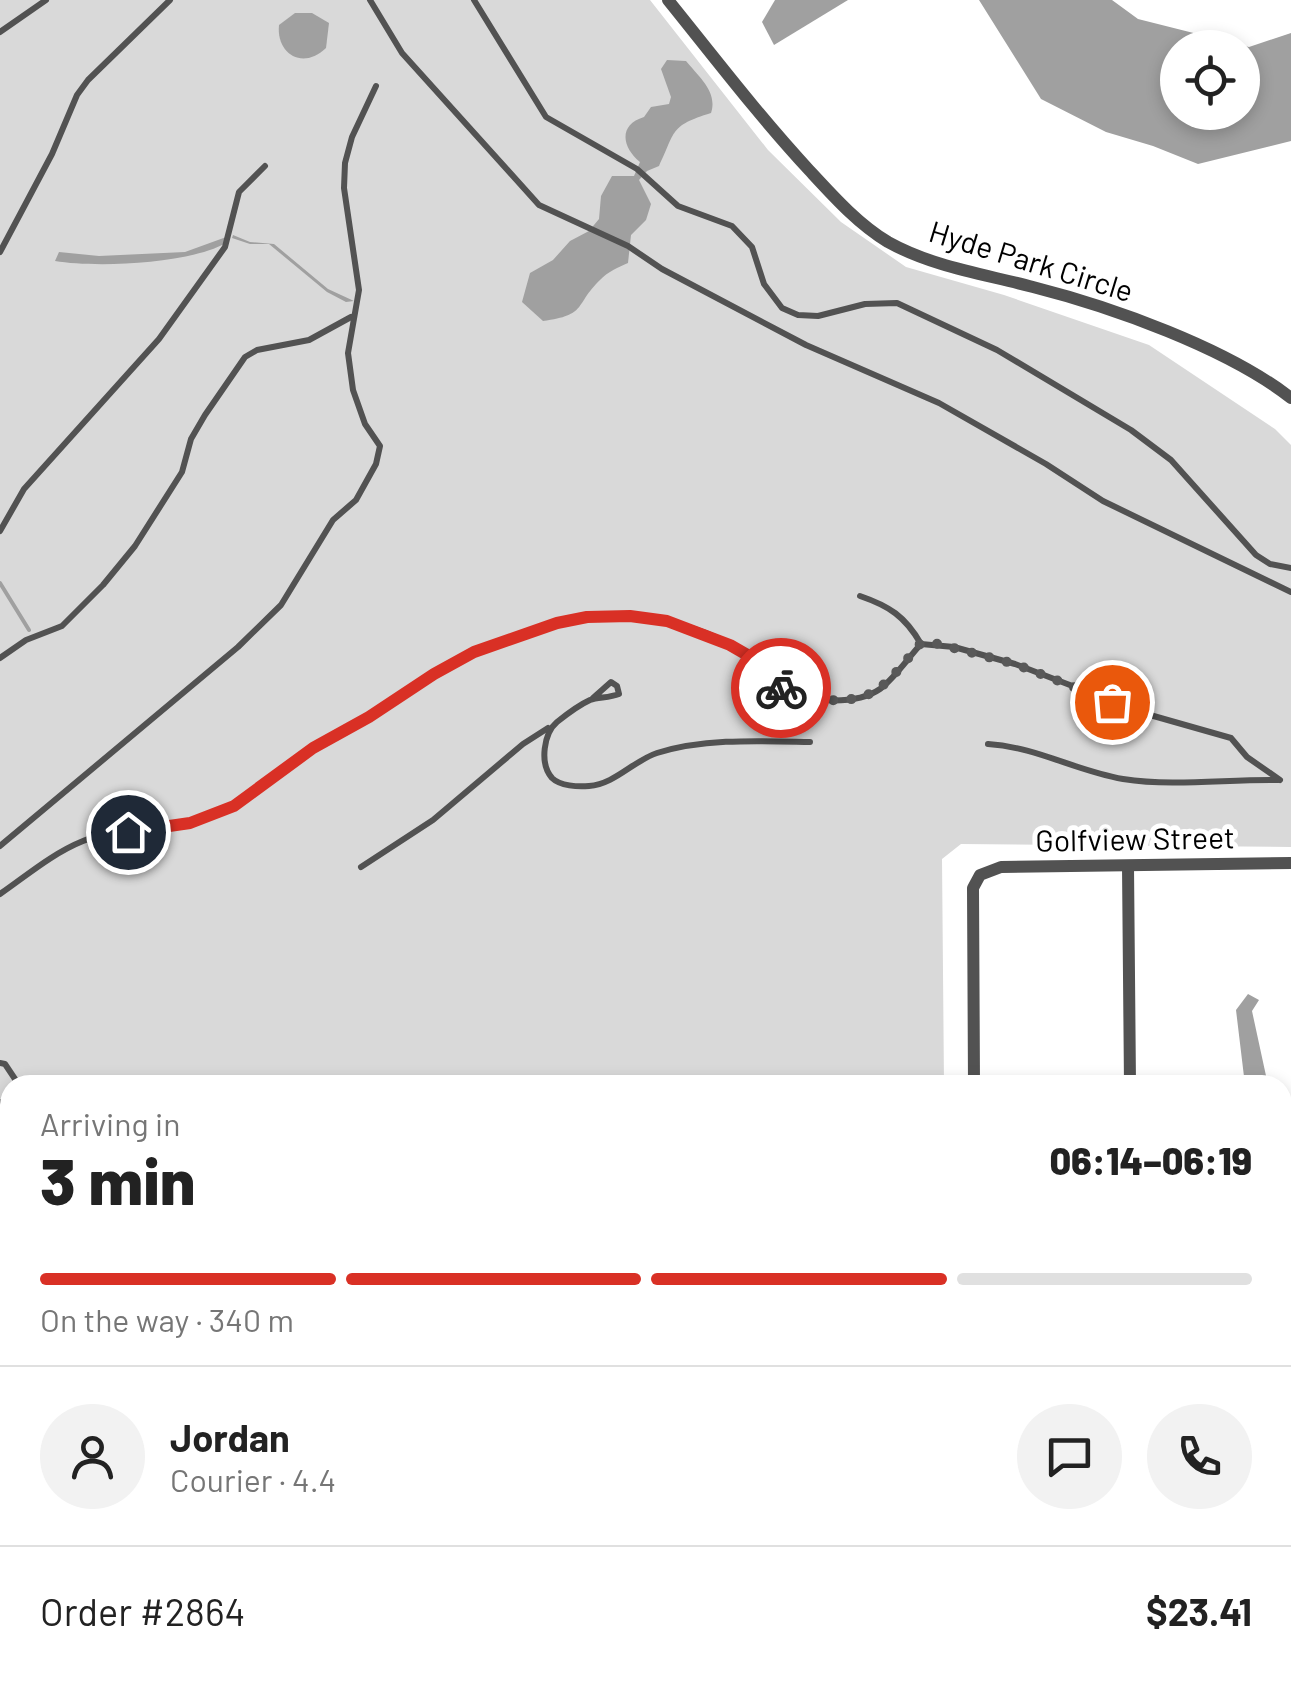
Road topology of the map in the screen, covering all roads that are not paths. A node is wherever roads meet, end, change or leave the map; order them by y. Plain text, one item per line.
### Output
1 (46, 0) edge
2 (170, 0) edge
3 (370, 0) edge
4 (474, 0) edge
5 (668, 0) edge
6 (0, 32) edge
7 (376, 86) dead end
8 (265, 166) dead end
9 (0, 252) edge
10 (352, 316) junction
11 (1291, 398) edge
12 (0, 530) edge
13 (1291, 568) edge
14 (1291, 592) edge
15 (860, 596) dead end
16 (920, 644) junction
17 (0, 658) edge
18 (593, 698) dead end
19 (554, 724) junction
20 (810, 742) dead end
21 (988, 744) dead end
22 (0, 846) edge
23 (1291, 863) edge
24 (1128, 866) junction
25 (361, 867) dead end
26 (0, 894) edge
27 (974, 1075) edge
28 (1130, 1075) edge

1 - 6 lane
2 - 9 lane
3 - 14 lane
4 - 13 lane
5 - 11 street, Hyde Park Circle
7 - 10 lane
8 - 12 lane
10 - 17 lane
10 - 22 lane
15 - 16 lane
16 - 21 lane
16 - 26 lane
18 - 19 lane
19 - 20 lane
19 - 25 lane
23 - 24 street, Golfview Street
24 - 27 street, Golfview Street
24 - 28 street

